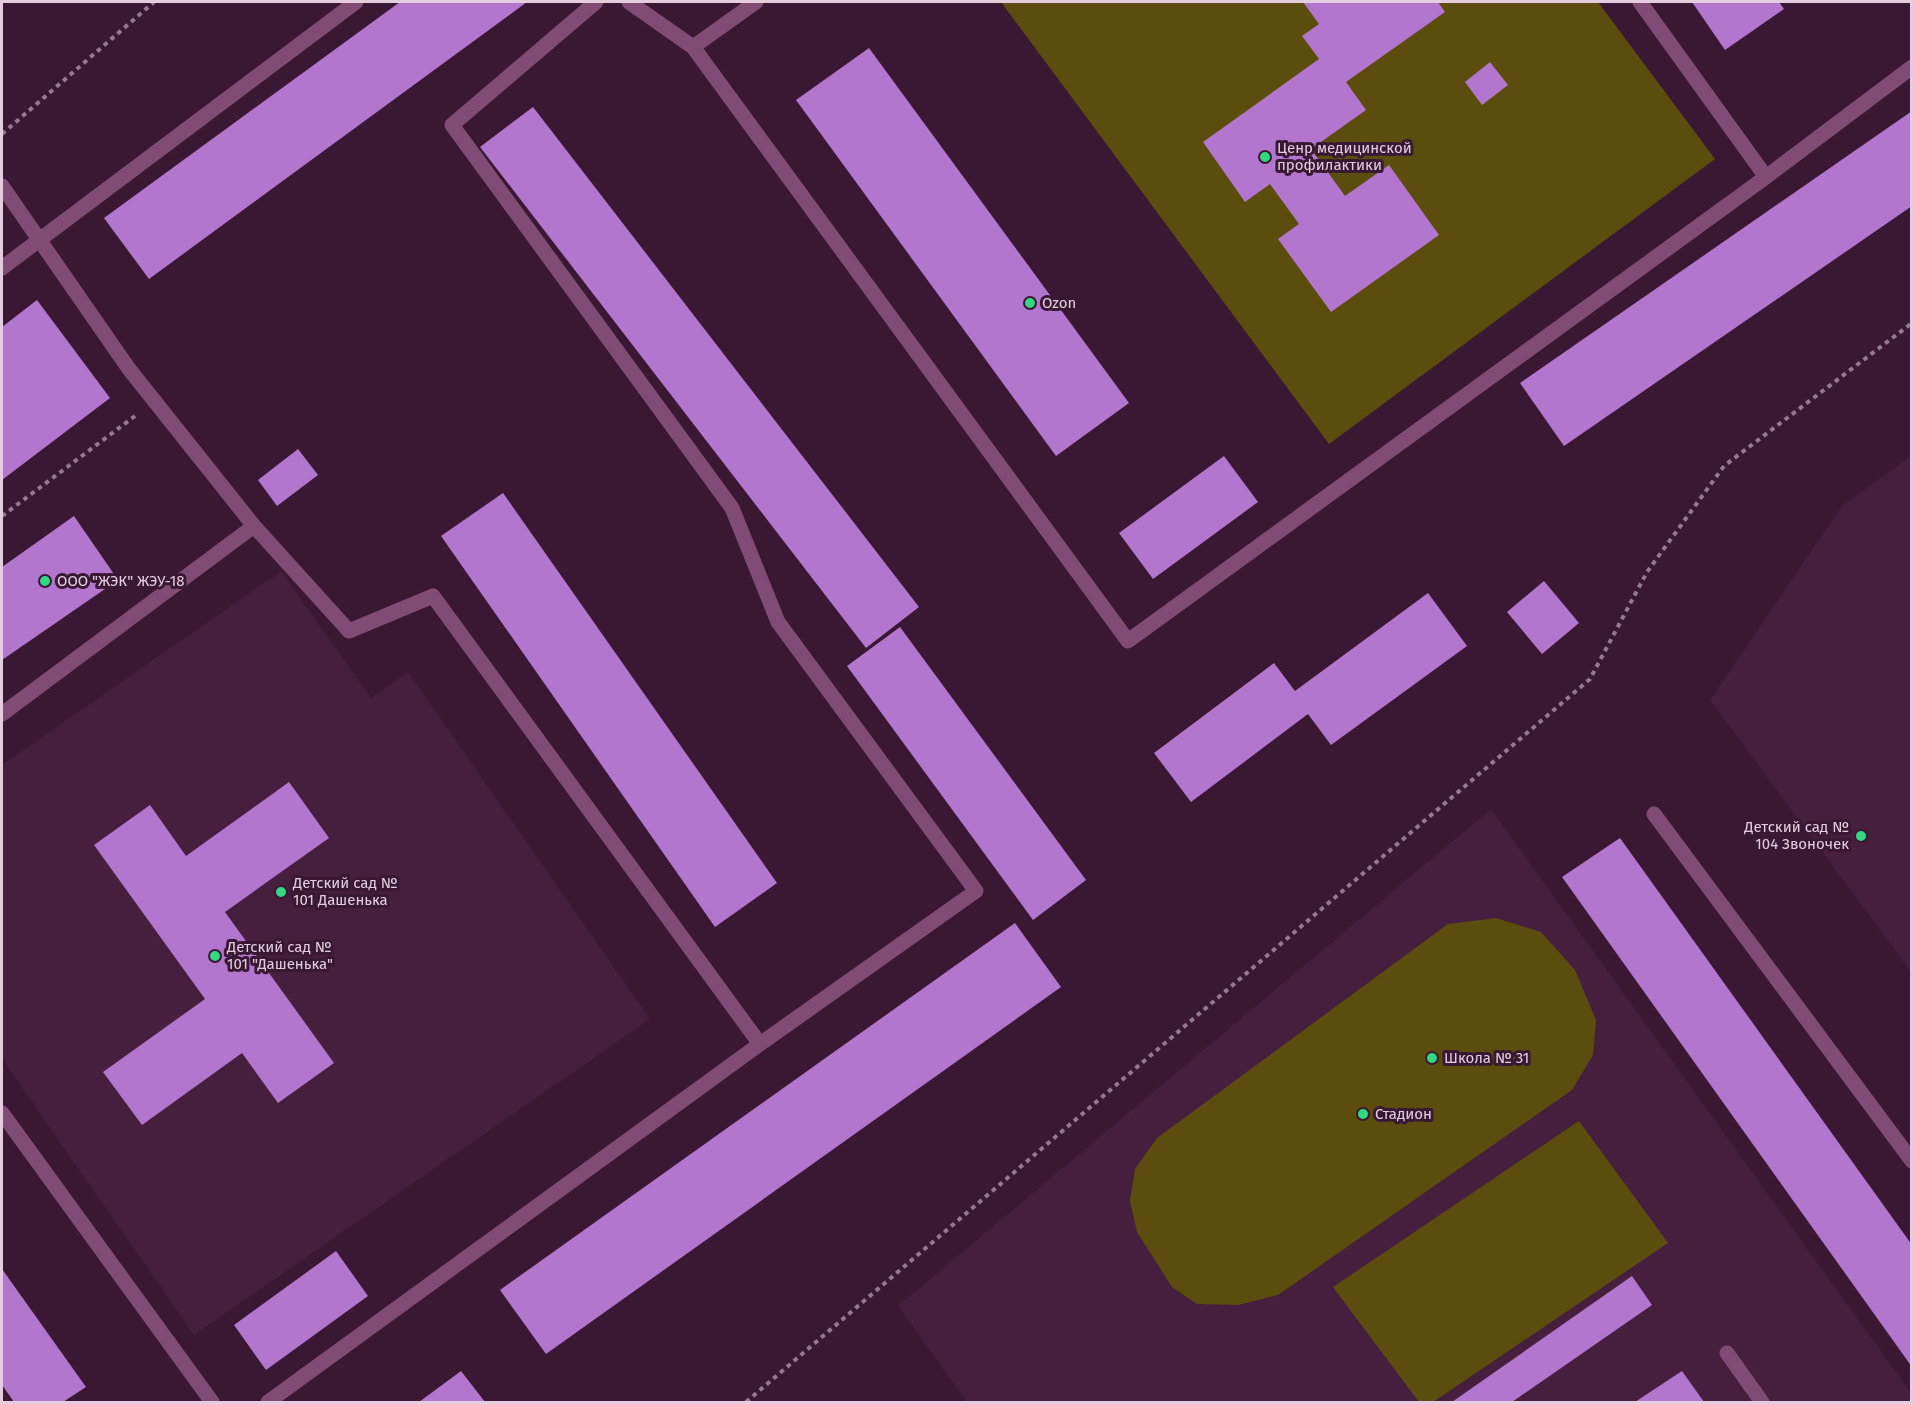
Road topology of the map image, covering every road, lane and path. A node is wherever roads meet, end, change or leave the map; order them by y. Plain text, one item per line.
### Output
1 (154, 2) edge
2 (356, 2) edge
3 (596, 2) edge
4 (629, 2) edge
5 (756, 2) edge
6 (1640, 2) edge
7 (693, 47) junction
8 (1911, 67) edge
9 (2, 134) edge
10 (1766, 177) junction
11 (2, 186) edge
12 (39, 239) junction
13 (2, 268) edge
14 (1911, 323) edge
15 (156, 401) junction
16 (2, 516) edge
17 (254, 526) junction
18 (2, 714) edge
19 (1654, 814) dead end
20 (760, 1044) junction
21 (2, 1113) edge
22 (1911, 1161) edge
23 (1727, 1353) dead end
24 (212, 1402) edge
25 (268, 1402) edge
26 (746, 1402) edge
27 (1762, 1402) edge

1 - 9 path
2 - 12 lane
3 - 20 lane
4 - 7 lane
5 - 7 lane
6 - 10 lane
7 - 10 lane
8 - 10 lane
11 - 12 lane
12 - 13 lane
12 - 15 lane
14 - 26 path
15 - 16 path
15 - 17 lane
17 - 18 lane
17 - 20 lane
19 - 22 lane
20 - 25 lane
21 - 24 lane
23 - 27 lane

